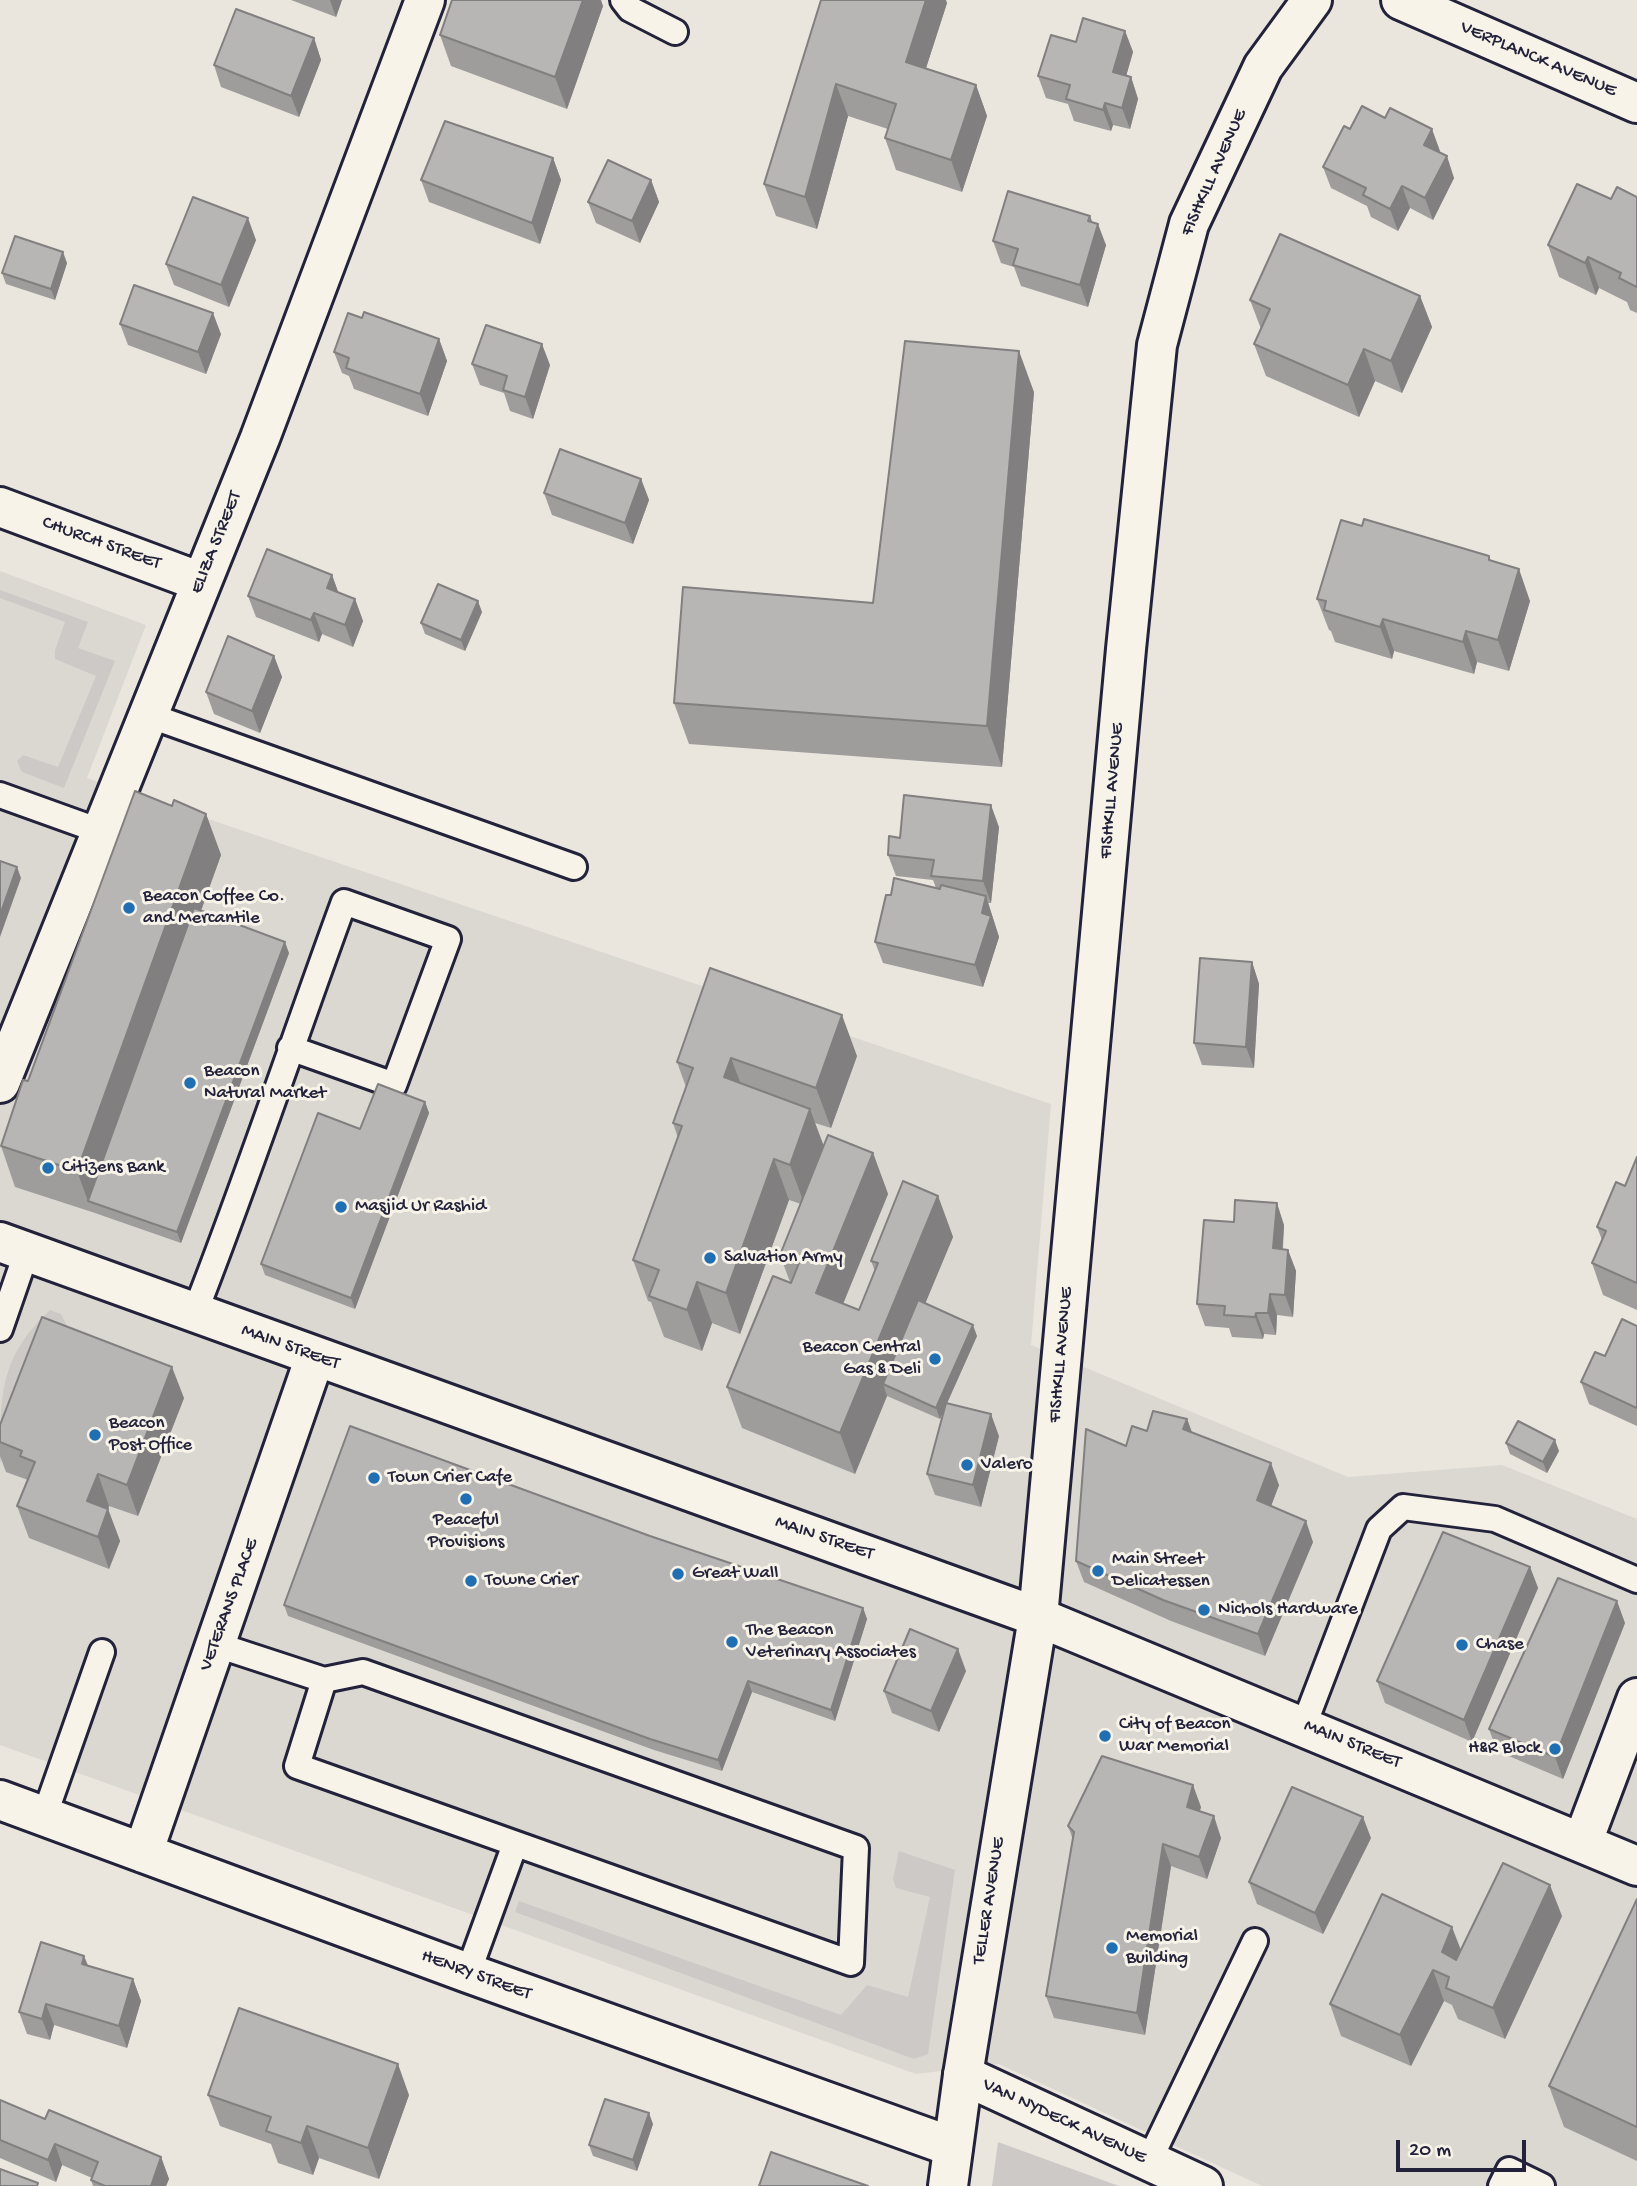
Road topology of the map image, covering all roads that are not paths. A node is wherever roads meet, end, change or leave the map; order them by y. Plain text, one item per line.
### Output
1 (425, 0) edge
2 (623, 0) edge
3 (1312, 0) edge
4 (1401, 0) edge
5 (675, 32) dead end
6 (1637, 103) edge
7 (0, 507) edge
8 (201, 582) junction
9 (148, 715) junction
10 (0, 795) edge
11 (100, 831) junction
12 (574, 867) dead end
13 (290, 1048) junction
14 (0, 1083) edge
15 (14, 1247) edge
16 (195, 1312) junction
17 (1, 1321) edge
18 (315, 1357) junction
19 (1637, 1580) edge
20 (1038, 1617) junction
21 (217, 1645) junction
22 (102, 1652) dead end
23 (324, 1680) junction
24 (1637, 1698) edge
25 (1304, 1726) junction
26 (0, 1800) edge
27 (44, 1816) junction
28 (1583, 1841) junction
29 (515, 1844) junction
30 (143, 1853) junction
31 (1637, 1866) edge
32 (1255, 1941) dead end
33 (468, 1973) junction
34 (962, 2076) junction
35 (953, 2147) junction
36 (1149, 2161) junction
37 (948, 2186) edge
38 (1203, 2186) edge
39 (1501, 2186) edge
40 (1542, 2186) edge

1 - 8 street, ELIZA STREET
2 - 5 lane
3 - 20 street, FISHKILL AVENUE
4 - 6 street, VERPLANCK AVENUE
7 - 8 street, CHURCH STREET
8 - 9 street, ELIZA STREET
9 - 11 street, ELIZA STREET
9 - 12 lane
10 - 11 lane
11 - 14 street, ELIZA STREET
13 - 13 lane
13 - 16 lane
15 - 16 street, MAIN STREET
15 - 17 lane
16 - 18 street, MAIN STREET
18 - 20 street, MAIN STREET
18 - 21 street, VETERANS PLACE
19 - 25 lane
20 - 25 street, MAIN STREET
20 - 34 street, TELLER AVENUE
21 - 23 lane
21 - 30 street, VETERANS PLACE
22 - 27 lane
23 - 29 lane
23 - 29 lane
24 - 28 street
25 - 28 street, MAIN STREET
26 - 27 street, HENRY STREET
27 - 30 street, HENRY STREET
28 - 31 street, MAIN STREET
29 - 33 lane
30 - 33 street, HENRY STREET
32 - 36 lane
33 - 35 street, HENRY STREET
34 - 35 street, TELLER AVENUE
34 - 36 street, VAN NYDECK AVENUE
35 - 37 street, TELLER AVENUE
36 - 38 street, VAN NYDECK AVENUE
39 - 40 lane

